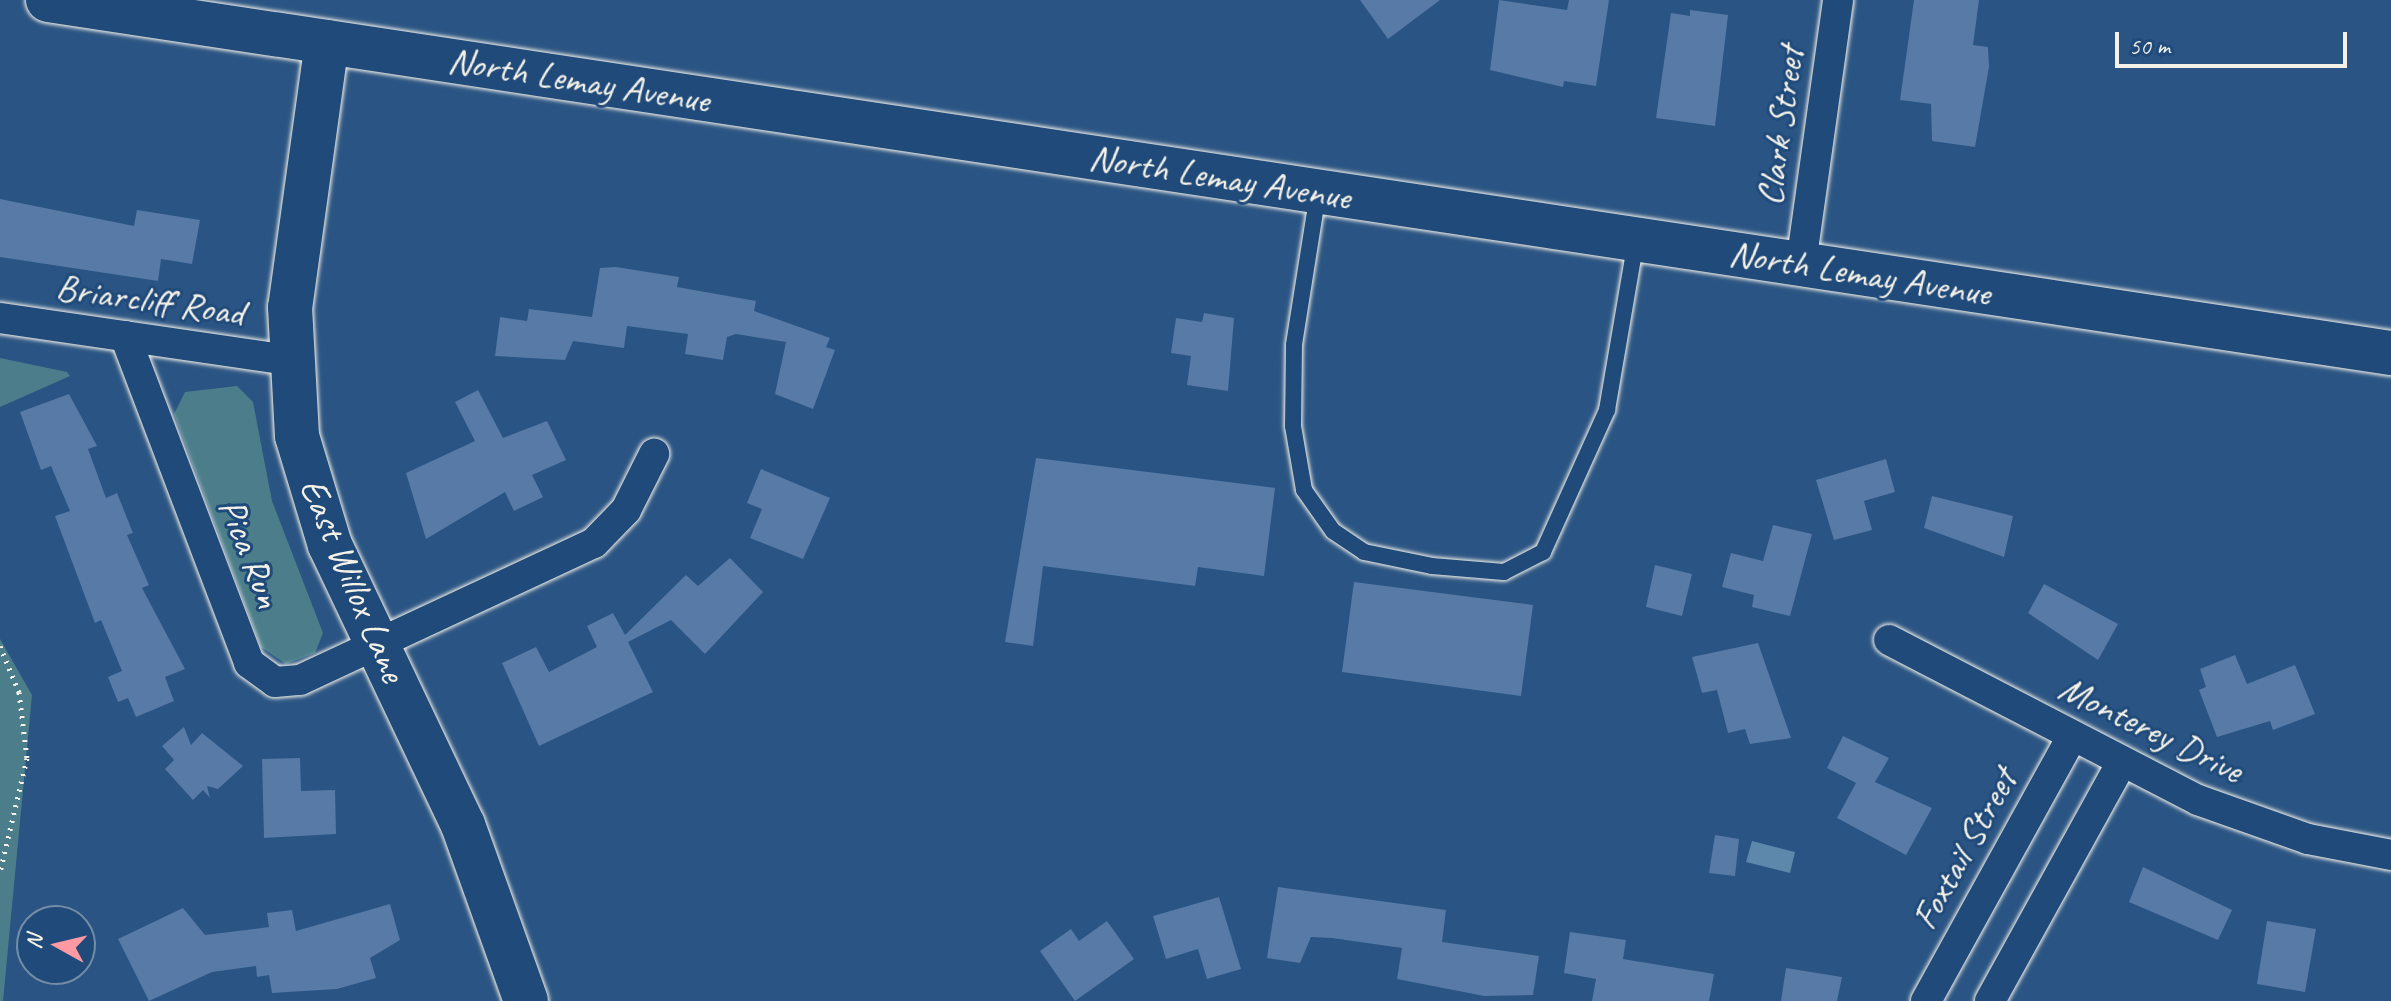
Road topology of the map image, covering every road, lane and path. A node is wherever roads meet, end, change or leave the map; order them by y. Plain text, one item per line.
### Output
1 (48, 0) edge
2 (1838, 0) edge
3 (327, 42) junction
4 (1318, 191) junction
5 (1636, 239) junction
6 (1801, 264) junction
7 (0, 318) edge
8 (125, 336) junction
9 (2391, 353) edge
10 (288, 360) junction
11 (654, 454) dead end
12 (1889, 640) dead end
13 (0, 646) edge
14 (378, 646) junction
15 (2072, 736) junction
16 (2122, 762) junction
17 (2391, 855) edge
18 (0, 872) edge
19 (526, 1001) edge
20 (1926, 1001) edge
21 (1990, 1001) edge

1 - 3 main road, North Lemay Avenue
2 - 6 street, Clark Street
3 - 4 main road, North Lemay Avenue
3 - 10 main road, East Willox Lane
4 - 5 main road, North Lemay Avenue
4 - 5 lane
5 - 6 main road, North Lemay Avenue
6 - 9 main road, North Lemay Avenue
7 - 8 street, Briarcliff Road
8 - 10 street, Briarcliff Road
8 - 14 street, Pica Run
10 - 14 main road, East Willox Lane
11 - 14 street, Pica Run
12 - 15 street, Monterey Drive
13 - 18 path
14 - 19 main road, East Willox Lane
15 - 16 street, Monterey Drive
15 - 20 street, Foxtail Street
16 - 17 street, Monterey Drive
16 - 21 street

